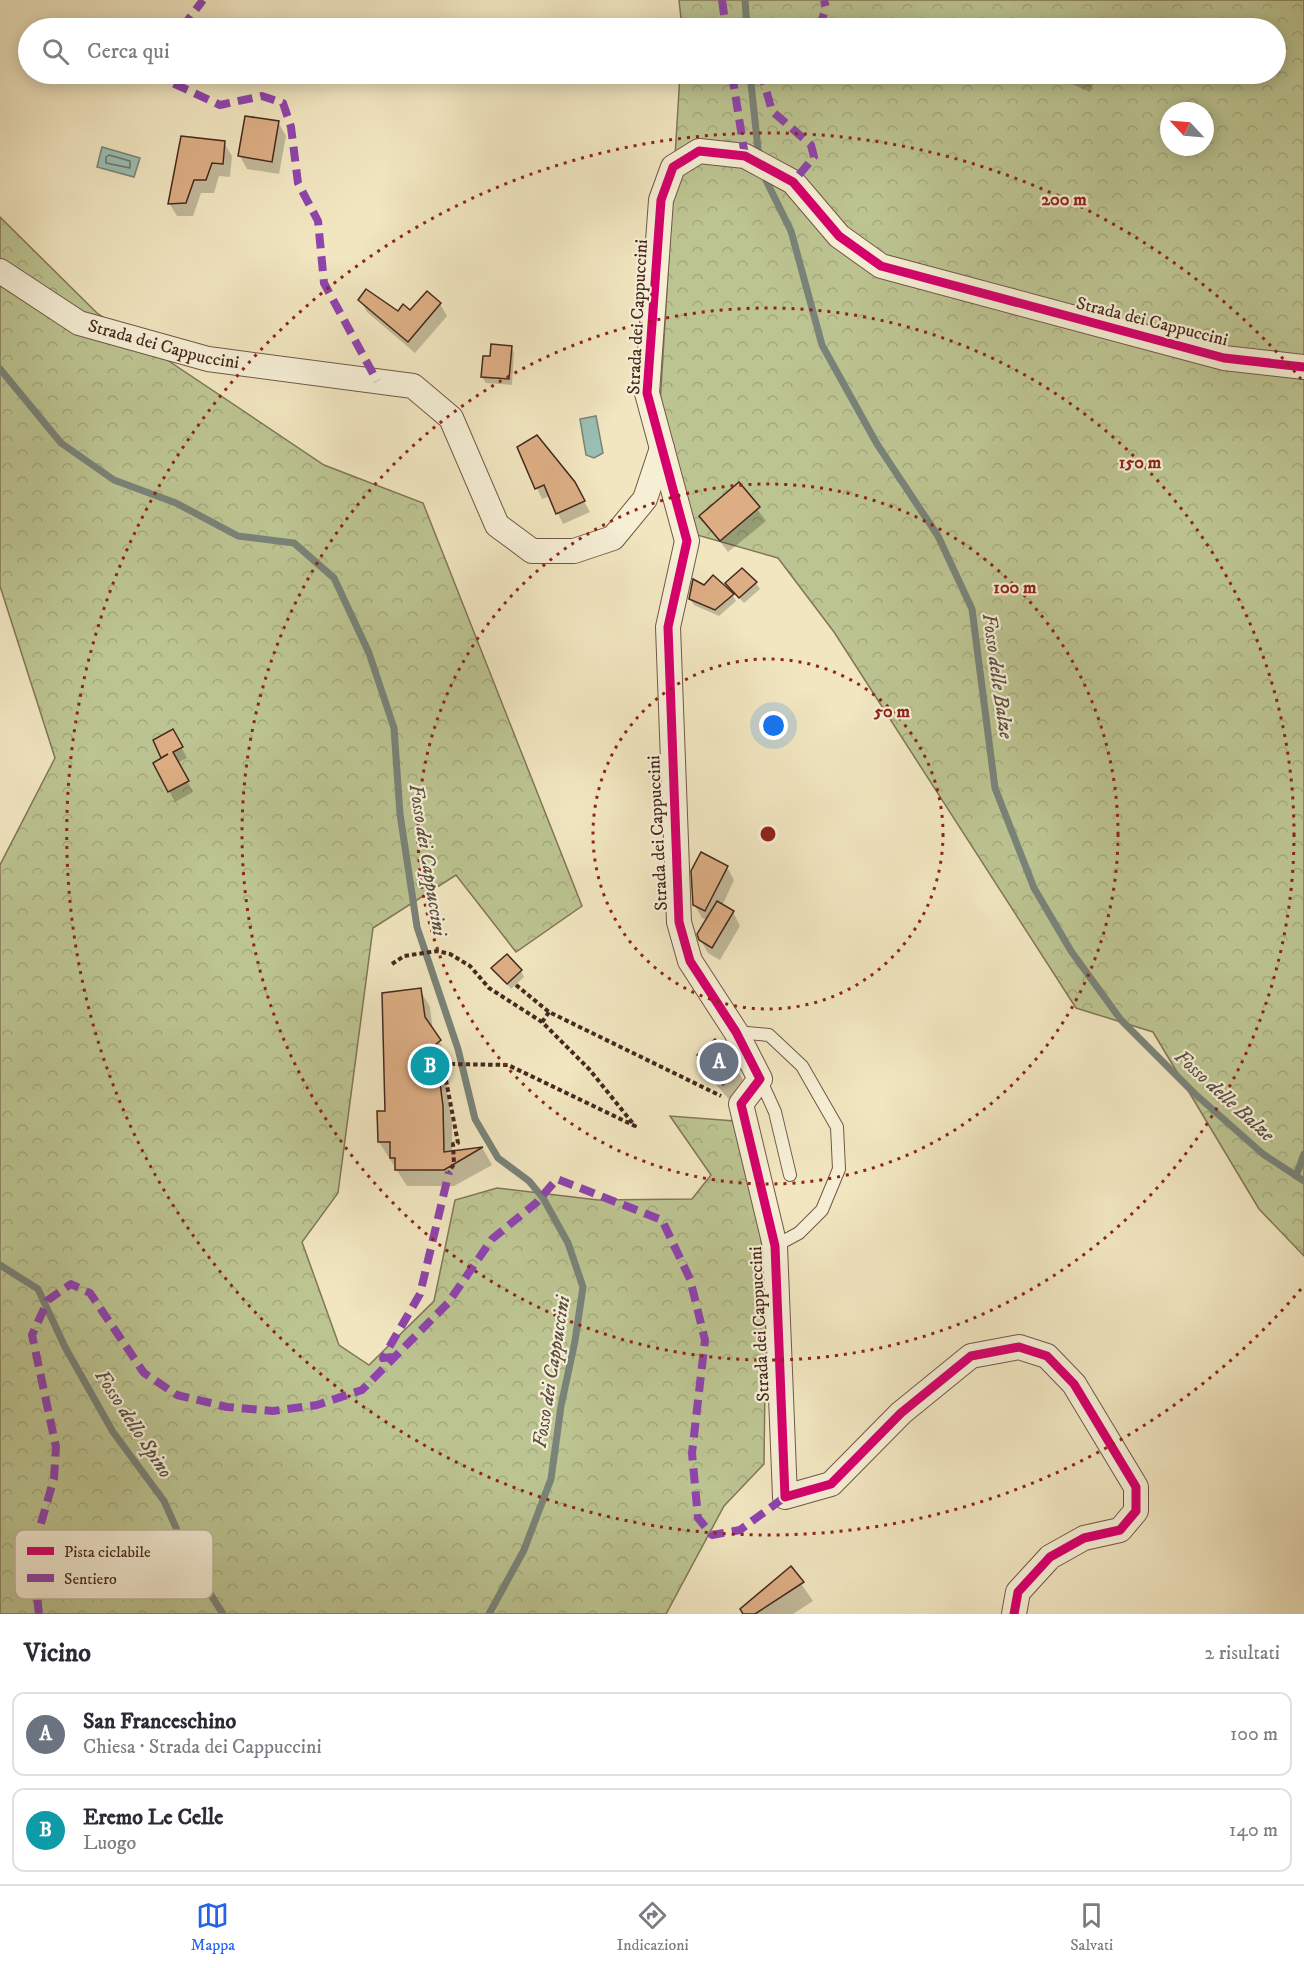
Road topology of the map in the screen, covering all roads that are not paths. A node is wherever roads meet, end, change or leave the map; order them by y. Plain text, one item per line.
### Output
1 (0, 271) edge
2 (1304, 367) edge
3 (662, 448) junction
4 (736, 1032) junction
5 (760, 1079) junction
6 (790, 1175) dead end
7 (775, 1246) junction
8 (1014, 1614) edge

1 - 3 street, Strada dei Cappuccini
2 - 3 street, Strada dei Cappuccini
3 - 4 street, Strada dei Cappuccini
4 - 5 street, Strada dei Cappuccini
4 - 7 lane
5 - 6 lane
5 - 7 street, Strada dei Cappuccini
7 - 8 street, Strada dei Cappuccini

